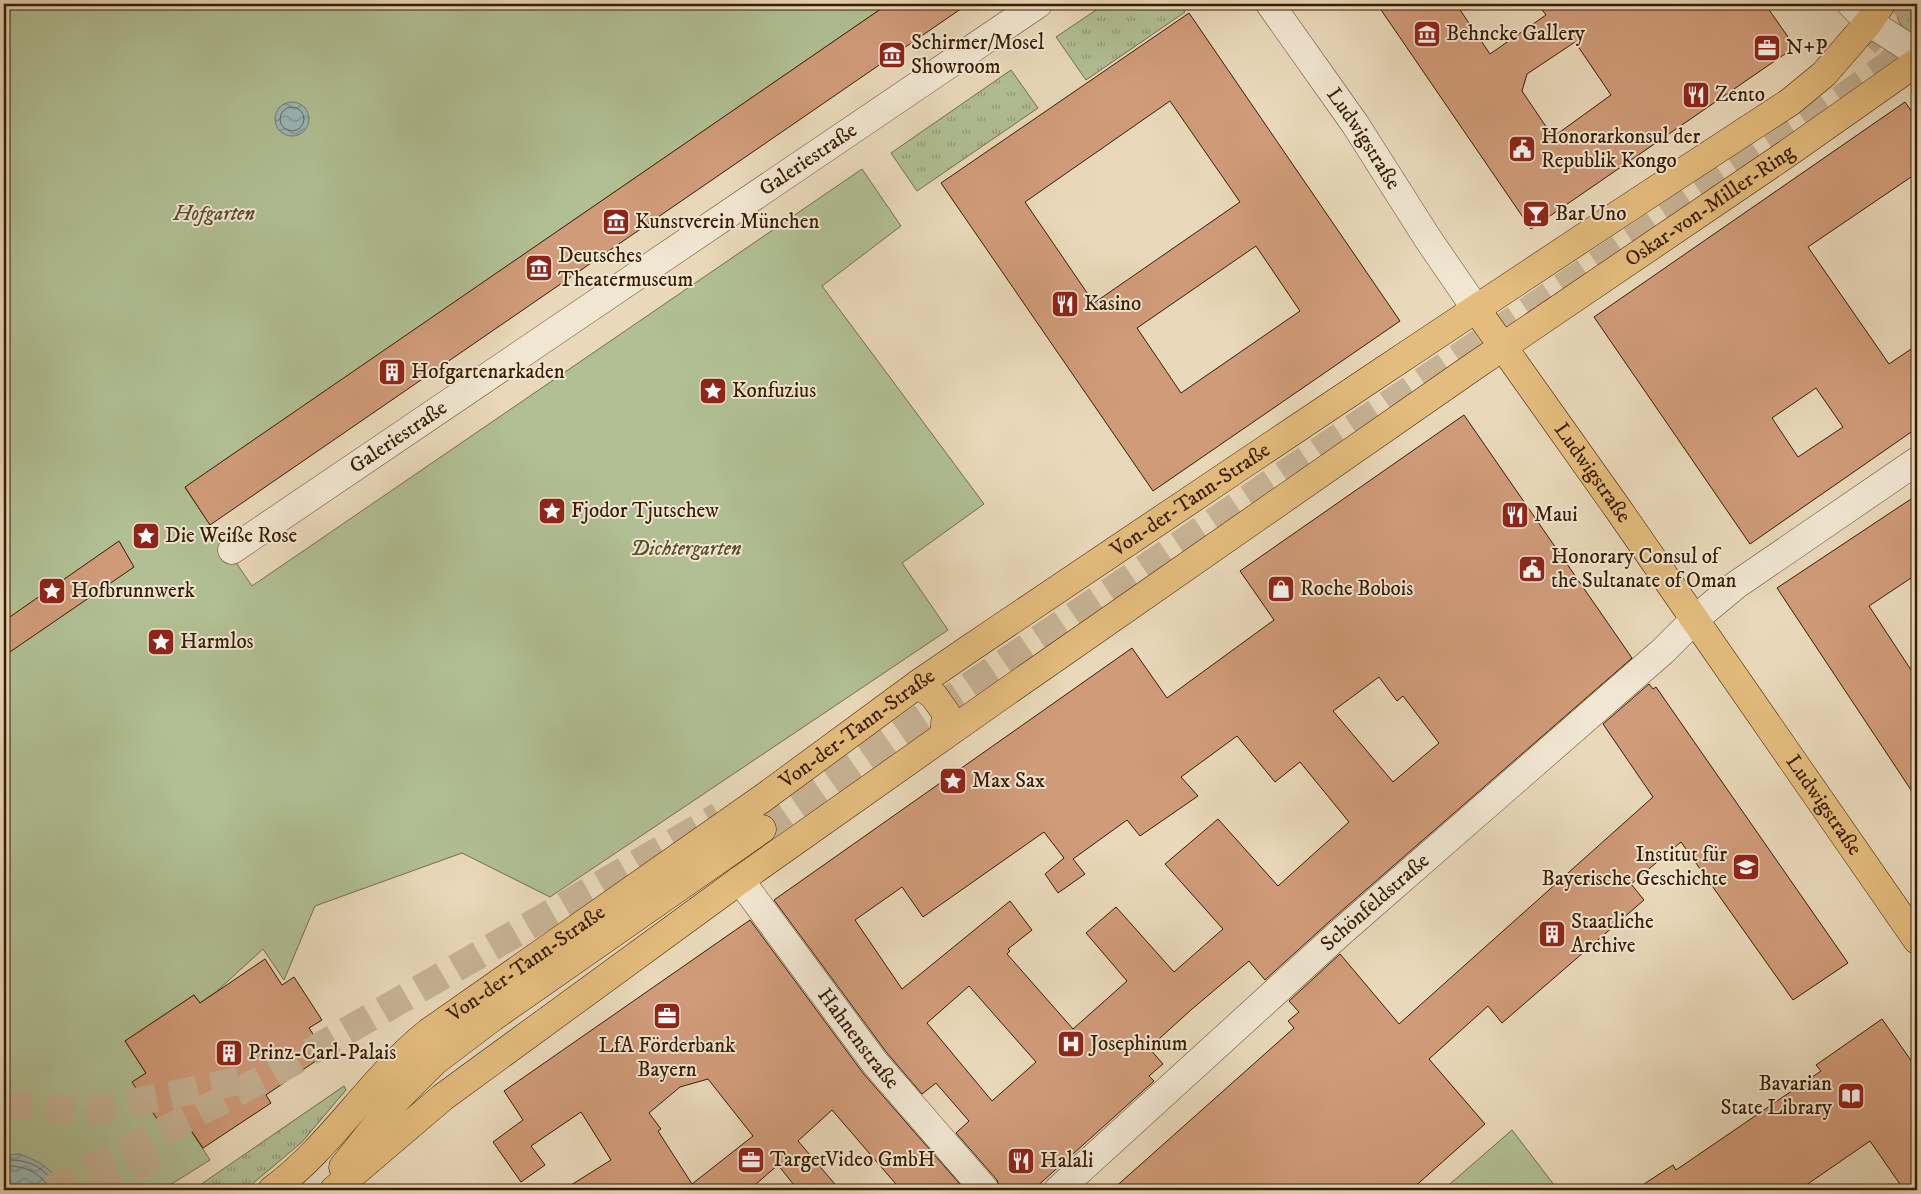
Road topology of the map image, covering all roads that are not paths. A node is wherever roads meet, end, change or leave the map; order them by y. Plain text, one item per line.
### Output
1 (1038, 4) edge
2 (1270, 4) edge
3 (1867, 10) edge
4 (1917, 53) edge
5 (1917, 62) edge
6 (1476, 308) junction
7 (1502, 347) junction
8 (1917, 460) edge
9 (232, 550) dead end
10 (1695, 619) junction
11 (918, 684) junction
12 (944, 736) junction
13 (762, 829) tunnel mouth
14 (740, 880) junction
15 (1917, 940) edge
16 (272, 1190) edge
17 (326, 1190) edge
18 (334, 1190) edge
19 (985, 1190) edge
20 (1058, 1190) edge

1 - 9 street, Galeriestraße
2 - 6 street, Ludwigstraße
3 - 4 street
3 - 6 main road, Oskar-von-Miller-Ring
5 - 7 main road, Oskar-von-Miller-Ring
6 - 7 main road, Ludwigstraße
6 - 11 main road, Von-der-Tann-Straße
7 - 10 main road, Ludwigstraße
7 - 12 main road
8 - 10 street, Schönfeldstraße
10 - 15 main road, Ludwigstraße
10 - 20 street, Schönfeldstraße
11 - 12 main road
11 - 16 main road, Von-der-Tann-Straße
12 - 14 main road
13 - 17 main road
14 - 18 main road
14 - 19 street, Hahnenstraße

